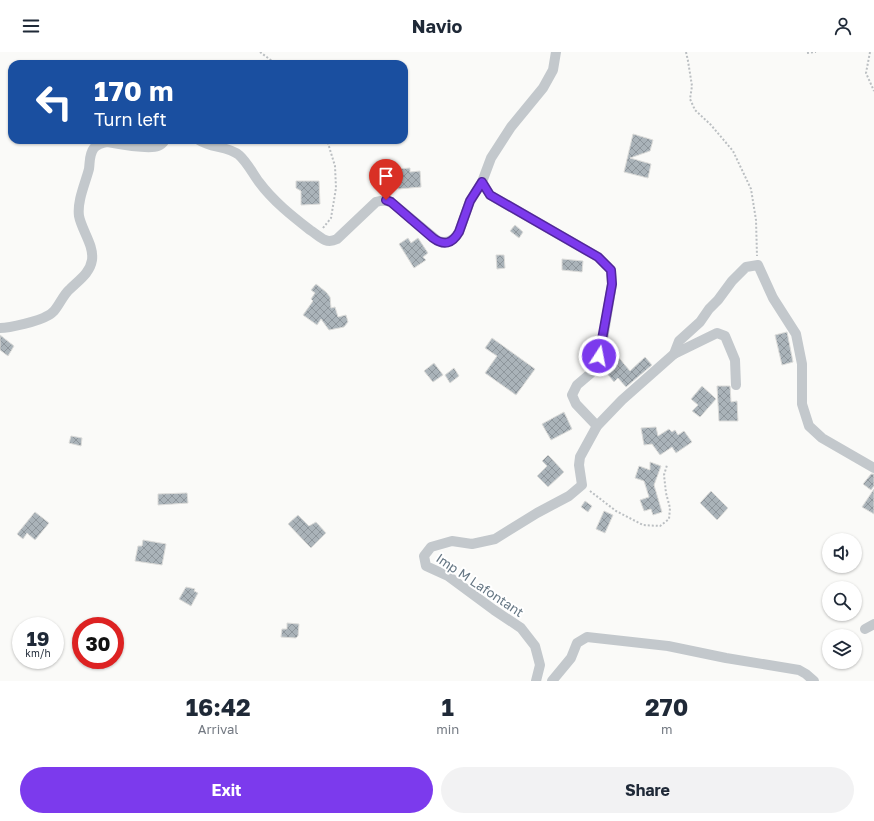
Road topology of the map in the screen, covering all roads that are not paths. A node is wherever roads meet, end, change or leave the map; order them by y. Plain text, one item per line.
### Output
1 (556, 52) edge
2 (99, 144) edge
3 (123, 144) edge
4 (161, 144) edge
5 (208, 144) edge
6 (482, 182) junction
7 (0, 328) edge
8 (674, 354) junction
9 (736, 385) dead end
10 (597, 426) junction
11 (874, 468) edge
12 (874, 624) edge
13 (865, 629) dead end
14 (536, 681) edge
15 (552, 681) edge
16 (814, 681) edge

1 - 6 street
2 - 7 street
3 - 4 street
5 - 6 street
6 - 10 street
8 - 9 street
8 - 10 street
8 - 11 street
10 - 14 street, Imp M Lafontant
12 - 13 street
15 - 16 street

